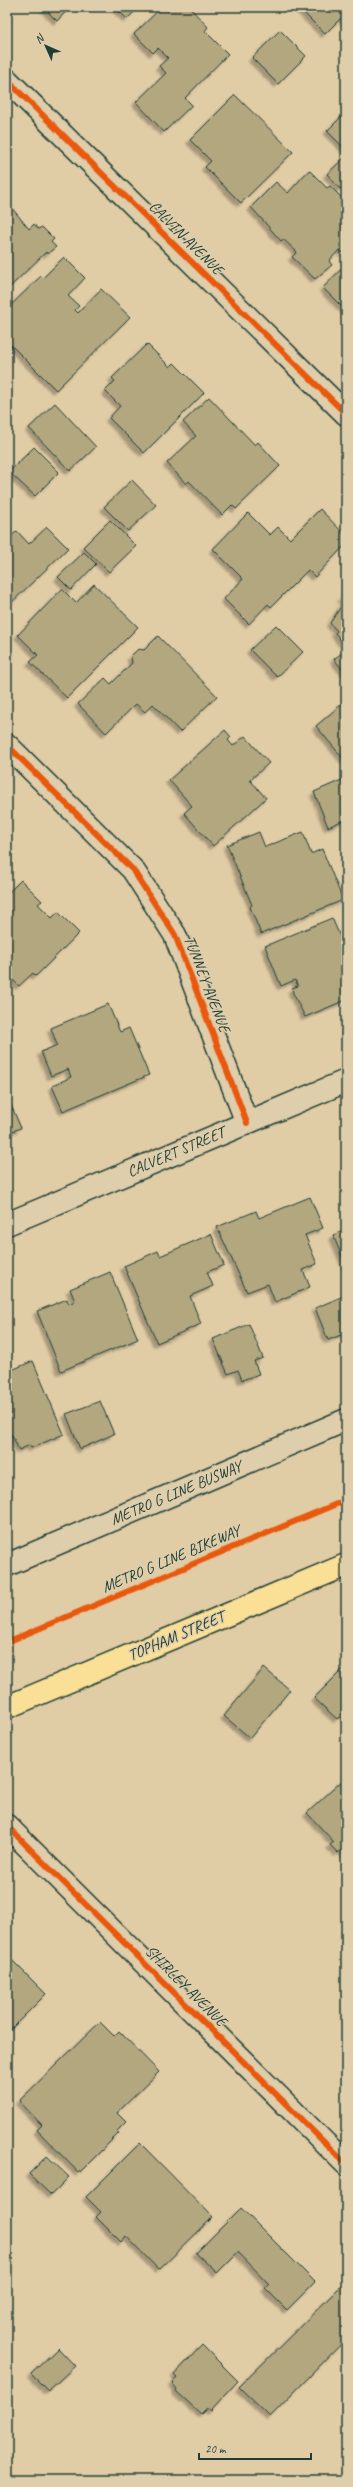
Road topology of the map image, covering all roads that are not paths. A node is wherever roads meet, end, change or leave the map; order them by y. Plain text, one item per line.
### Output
1 (7, 80) edge
2 (346, 414) edge
3 (7, 745) edge
4 (346, 1081) edge
5 (247, 1123) junction
6 (7, 1224) edge
7 (346, 1420) edge
8 (7, 1565) edge
9 (346, 1565) edge
10 (7, 1707) edge
11 (7, 1826) edge
12 (346, 2164) edge

1 - 2 street, CALVIN AVENUE
3 - 5 street, TUNNEY AVENUE
4 - 5 street, CALVERT STREET
5 - 6 street, CALVERT STREET
7 - 8 street, METRO G LINE BUSWAY
9 - 10 main road, TOPHAM STREET
11 - 12 street, SHIRLEY AVENUE

